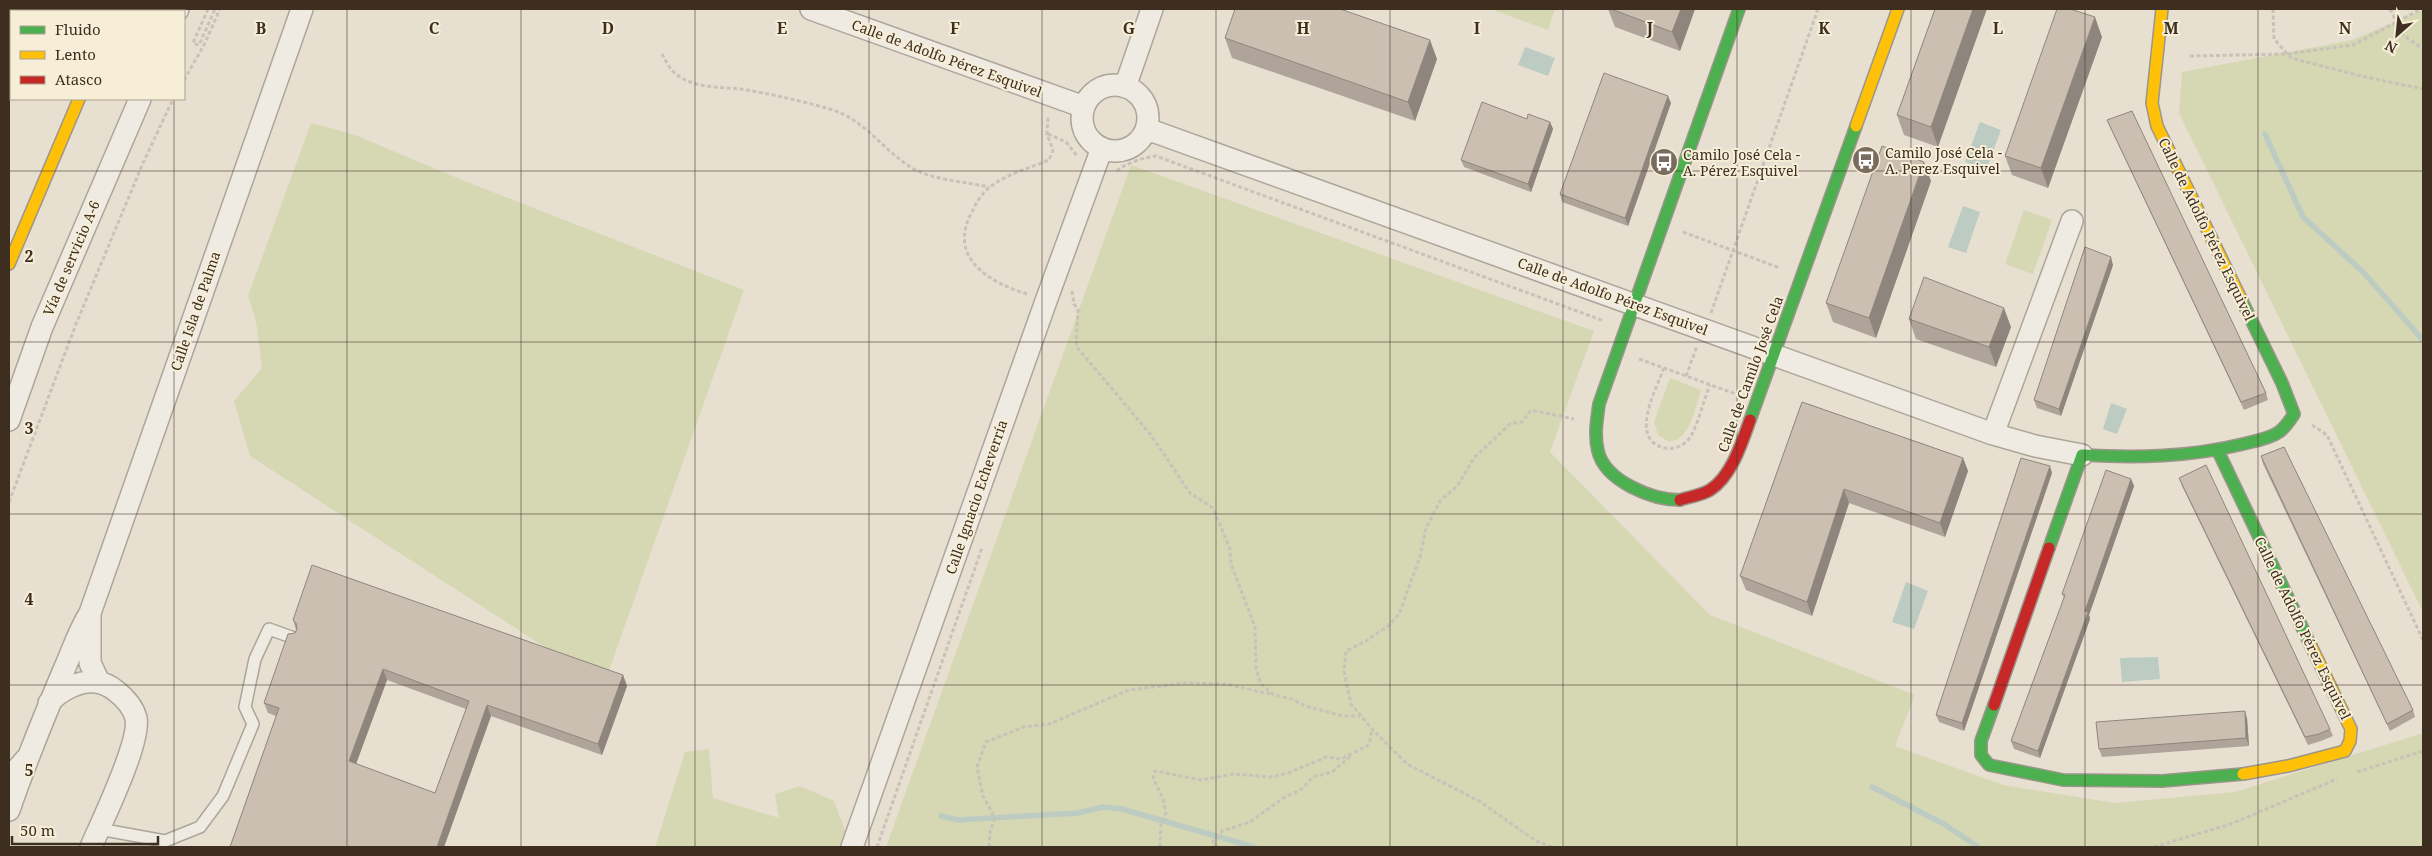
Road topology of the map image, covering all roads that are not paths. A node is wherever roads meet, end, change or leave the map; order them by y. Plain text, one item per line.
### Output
1 (302, 9) edge
2 (811, 9) edge
3 (1152, 9) edge
4 (1739, 9) edge
5 (1898, 9) edge
6 (2162, 9) edge
7 (1126, 87) junction
8 (79, 100) edge
9 (140, 100) edge
10 (1084, 107) junction
11 (1147, 129) junction
12 (1102, 148) junction
13 (2072, 221) dead end
14 (9, 264) edge
15 (1634, 303) junction
16 (1774, 353) junction
17 (9, 420) edge
18 (1993, 434) junction
19 (2218, 451) junction
20 (2082, 455) junction
21 (90, 613) junction
22 (294, 638) edge
23 (99, 682) junction
24 (49, 704) junction
25 (39, 729) junction
26 (9, 771) edge
27 (9, 810) edge
28 (95, 838) edge
29 (852, 847) edge

1 - 21 street, Calle Isla de Palma
2 - 10 street, Calle de Adolfo Pérez Esquivel
3 - 7 street
4 - 15 main road, Calle de Camilo José Cela
5 - 16 main road, Calle de Camilo José Cela
6 - 19 main road, Calle de Adolfo Pérez Esquivel
7 - 10 street
7 - 11 street
8 - 14 main road
9 - 17 street, Vía de servicio A-6
10 - 12 street
11 - 12 street
11 - 15 street, Calle de Adolfo Pérez Esquivel
12 - 29 street, Calle Ignacio Echeverría
13 - 18 street
15 - 16 street, Calle de Adolfo Pérez Esquivel
15 - 16 main road, Calle de Camilo José Cela
16 - 18 street, Calle de Adolfo Pérez Esquivel
18 - 20 street, Calle de Adolfo Pérez Esquivel
19 - 20 main road, Calle de Adolfo Pérez Esquivel
19 - 20 main road, Calle de Adolfo Pérez Esquivel
21 - 23 street, Calle Isla de Palma
21 - 24 street, Calle Isla de Palma
22 - 28 lane
23 - 24 street
23 - 28 street
24 - 25 street, Calle Isla de Palma
25 - 26 lane
25 - 27 street, Calle Isla de Palma

